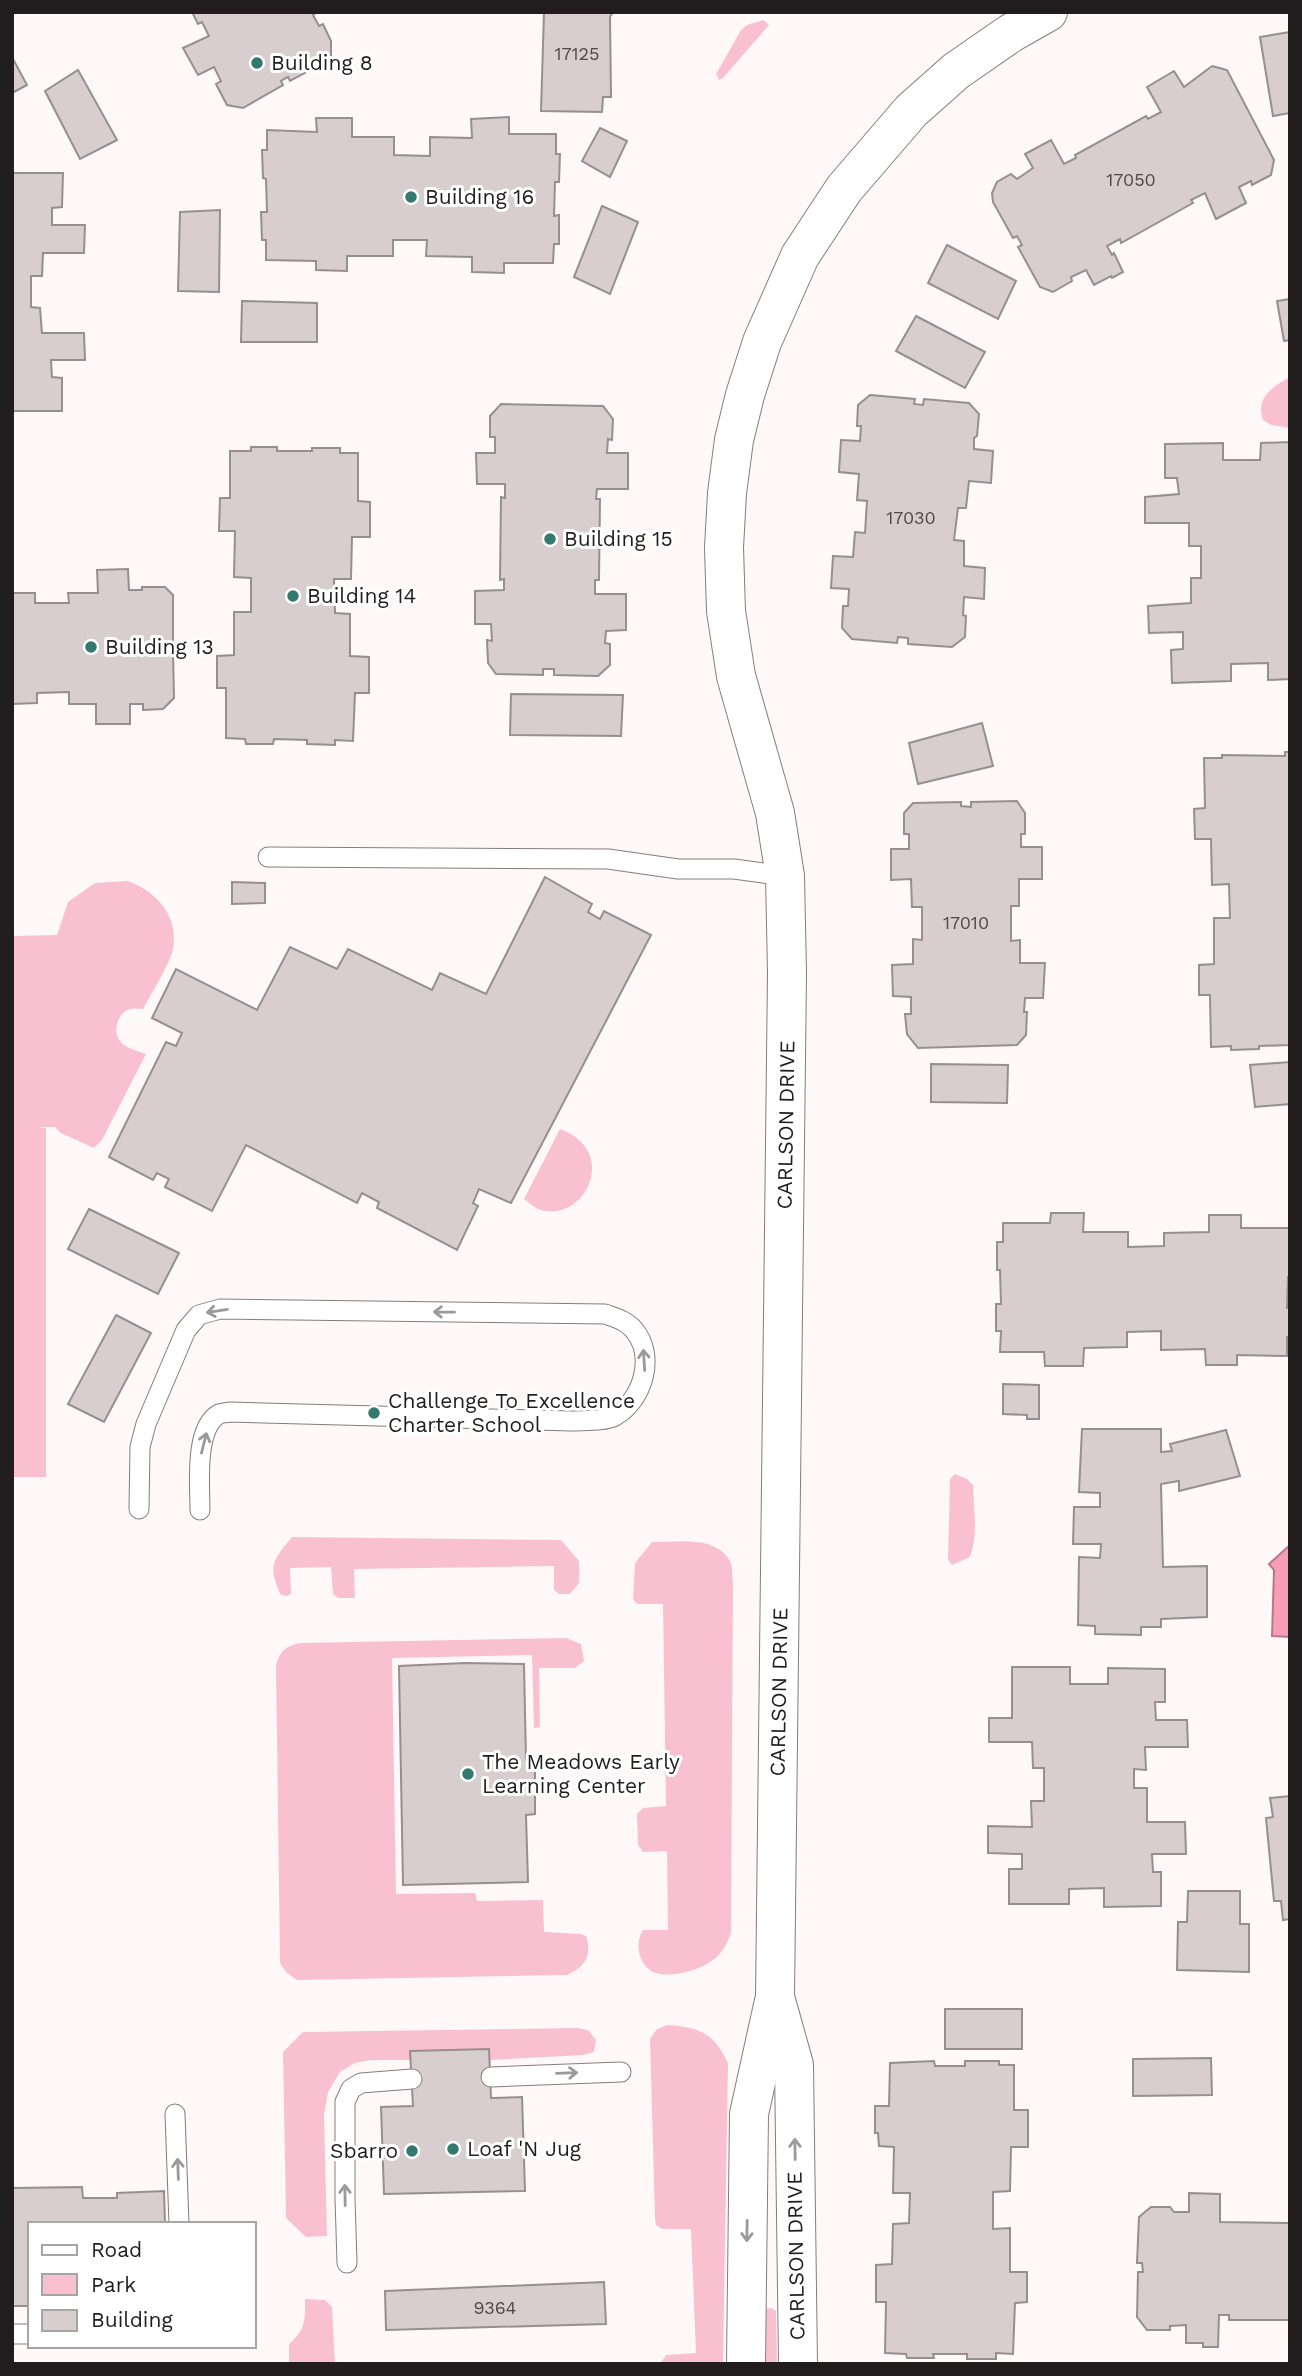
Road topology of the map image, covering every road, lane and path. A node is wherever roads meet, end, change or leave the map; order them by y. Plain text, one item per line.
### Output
1 (1048, 12) edge
2 (268, 857) dead end
3 (785, 876) junction
4 (139, 1509) dead end
5 (200, 1510) dead end
6 (775, 1997) junction
7 (621, 2071) dead end
8 (491, 2077) dead end
9 (412, 2079) dead end
10 (175, 2113) dead end
11 (179, 2222) edge
12 (347, 2263) dead end
13 (746, 2364) edge
14 (798, 2364) edge

1 - 3 street, CARLSON DRIVE
2 - 3 lane
3 - 6 street, CARLSON DRIVE
5 -> 4 lane
6 -> 13 street
14 -> 6 street, CARLSON DRIVE
8 -> 7 lane
12 -> 9 lane
11 -> 10 lane

